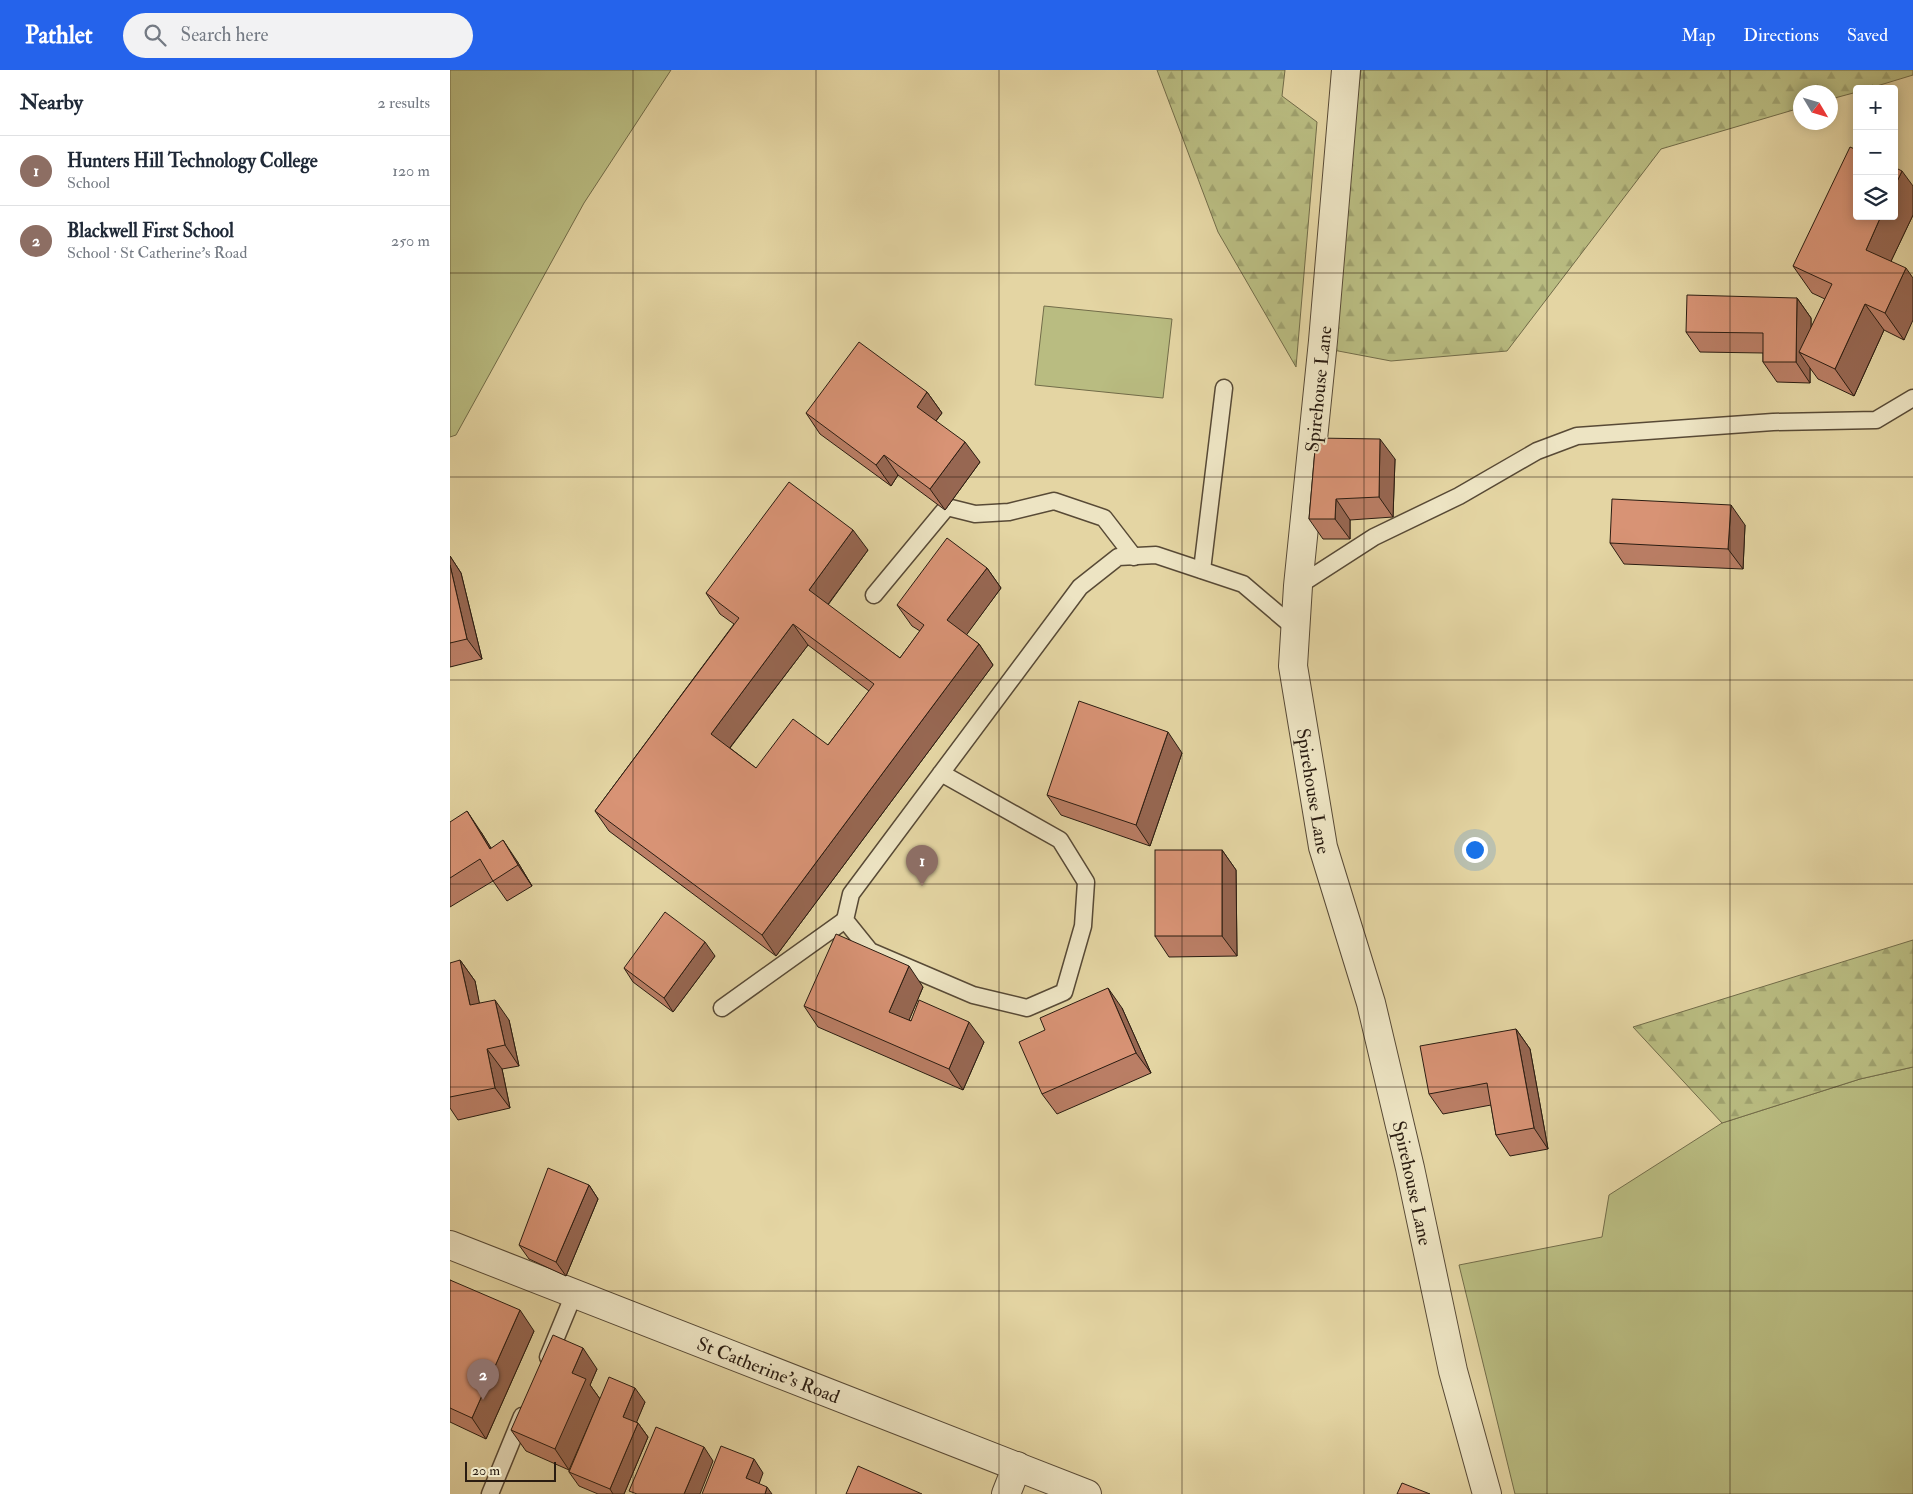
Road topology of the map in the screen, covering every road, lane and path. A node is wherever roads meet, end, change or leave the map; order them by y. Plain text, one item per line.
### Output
1 (1346, 70) edge
2 (1224, 388) dead end
3 (1913, 398) edge
4 (1134, 557) junction
5 (1202, 570) junction
6 (1298, 586) junction
7 (874, 595) dead end
8 (1296, 629) junction
9 (941, 773) junction
10 (845, 920) junction
11 (722, 1008) dead end
12 (450, 1245) edge
13 (574, 1294) junction
14 (543, 1368) edge
15 (528, 1403) edge
16 (1017, 1466) junction
17 (490, 1494) edge
18 (1006, 1494) edge
19 (1087, 1494) edge
20 (1487, 1494) edge

1 - 6 street, Spirehouse Lane
2 - 5 lane
3 - 6 lane
4 - 5 lane
4 - 7 lane
4 - 9 lane
5 - 8 lane
6 - 8 street, Spirehouse Lane
8 - 20 street, Spirehouse Lane
9 - 10 lane
9 - 10 lane
10 - 11 lane
12 - 13 street, St Catherine's Road
13 - 14 lane
13 - 16 street, St Catherine's Road
15 - 17 lane
16 - 18 street
16 - 19 street, St Catherine's Road

